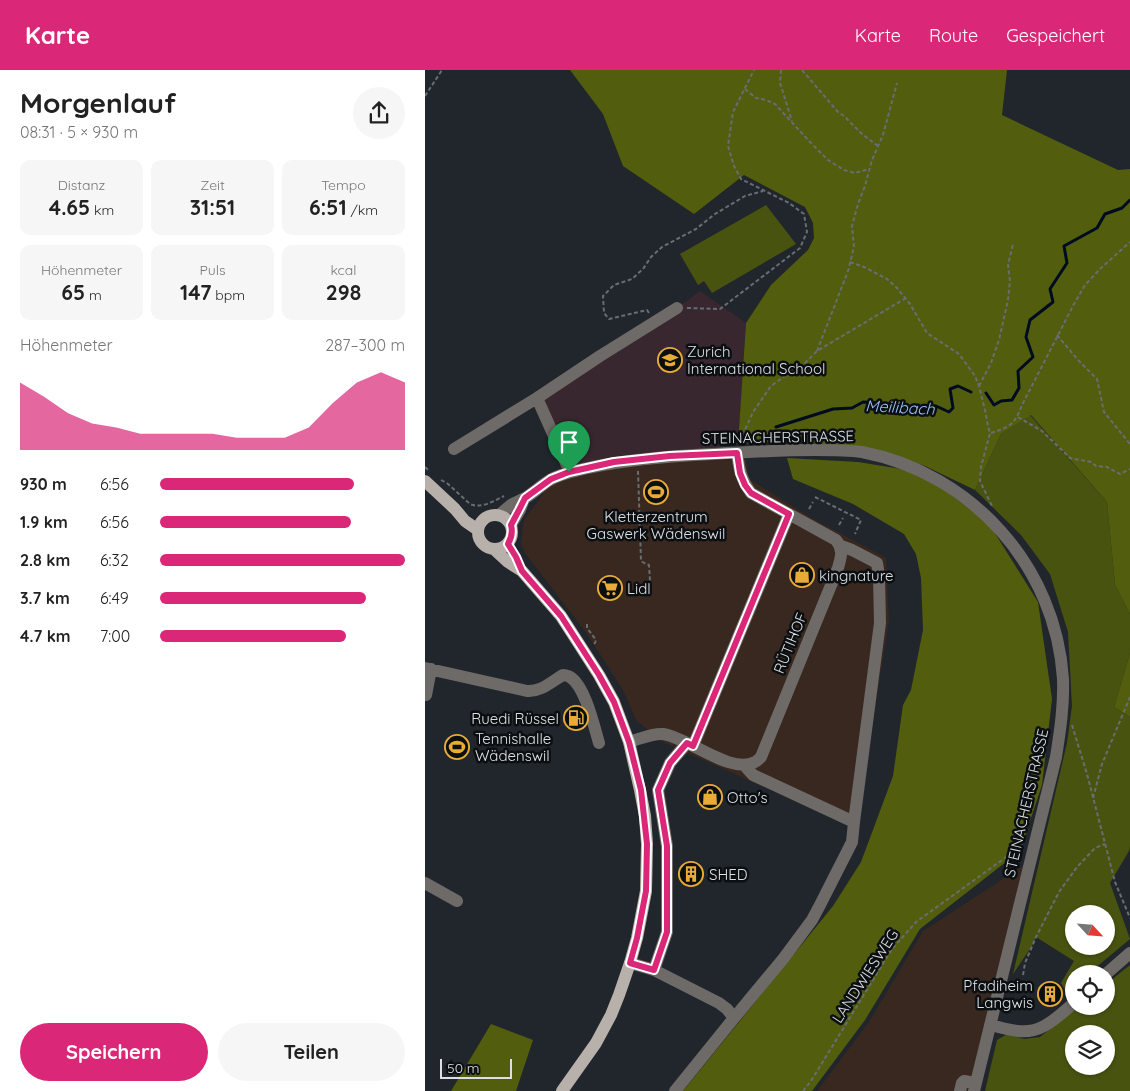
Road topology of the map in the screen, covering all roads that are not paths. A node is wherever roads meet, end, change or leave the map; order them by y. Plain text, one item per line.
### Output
1 (677, 308) road end
2 (537, 398) junction
3 (454, 449) dead end
4 (737, 453) junction
5 (569, 472) junction
6 (425, 481) edge
7 (525, 498) junction
8 (789, 514) junction
9 (499, 515) junction
10 (481, 524) junction
11 (511, 525) junction
12 (508, 544) junction
13 (841, 546) junction
14 (495, 550) junction
15 (522, 571) junction
16 (428, 668) edge
17 (426, 695) edge
18 (629, 742) junction
19 (599, 743) dead end
20 (690, 744) junction
21 (745, 765) junction
22 (854, 822) junction
23 (425, 883) edge
24 (457, 901) dead end
25 (1130, 953) edge
26 (630, 963) junction
27 (1115, 966) edge
28 (654, 970) junction
29 (1065, 1010) edge
30 (735, 1018) junction
31 (990, 1025) junction
32 (975, 1087) edge
33 (563, 1091) edge
34 (675, 1091) edge
35 (960, 1091) edge

1 - 2 street
2 - 3 street
2 - 5 street
4 - 5 street, STEINACHERSTRASSE
4 - 8 street
4 - 31 street, STEINACHERSTRASSE
5 - 7 street, STEINACHERSTRASSE
6 - 10 main road
7 - 9 street, STEINACHERSTRASSE
7 - 11 street, STEINACHERSTRASSE
8 - 13 street
8 - 20 street
9 - 10 main road
9 - 11 main road
10 - 14 main road
11 - 12 main road
12 - 14 main road
12 - 15 main road
13 - 21 street, RÜTIHOF
13 - 22 street
14 - 15 main road
15 - 18 main road
16 - 17 street
16 - 19 street
18 - 20 street
18 - 26 main road
20 - 21 street
20 - 28 street
21 - 22 street
22 - 30 street
23 - 24 street
25 - 27 street
26 - 28 street
26 - 33 main road
28 - 30 street
29 - 31 street
30 - 34 street
31 - 32 street, STEINACHERSTRASSE
32 - 35 street

